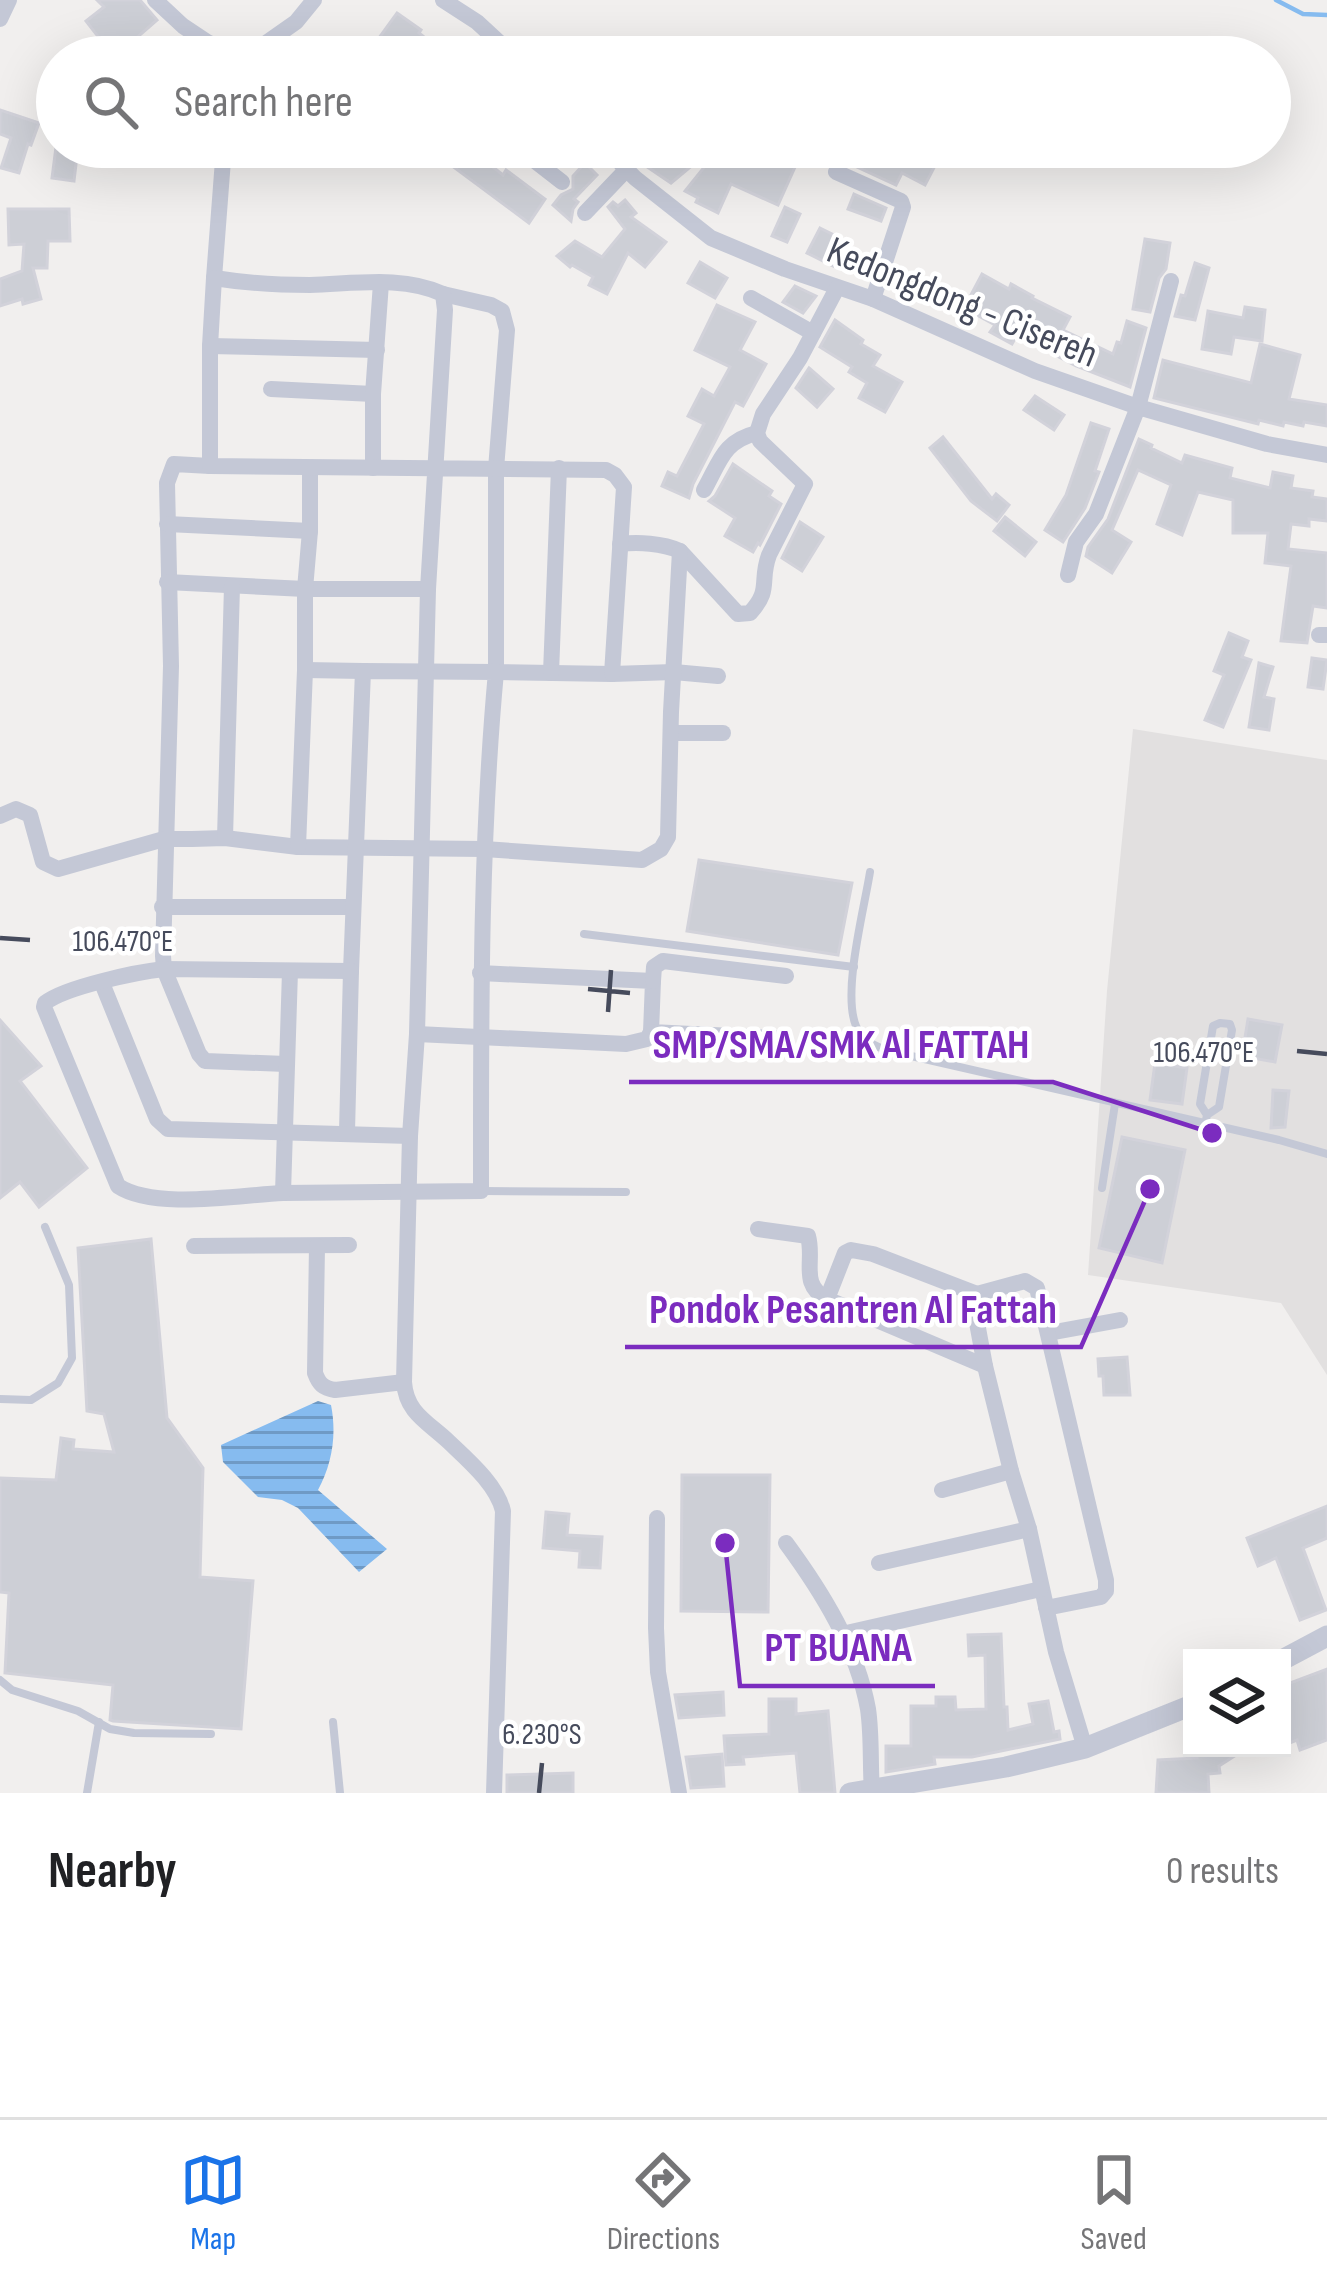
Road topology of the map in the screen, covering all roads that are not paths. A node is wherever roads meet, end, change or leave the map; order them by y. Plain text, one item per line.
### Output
1 (9, 0) edge
2 (155, 0) edge
3 (314, 0) edge
4 (443, 0) edge
5 (0, 19) edge
6 (198, 36) edge
7 (274, 36) edge
8 (495, 36) edge
9 (222, 168) edge
10 (544, 168) edge
11 (627, 169) joint
12 (836, 172) dead end
13 (562, 182) dead end
14 (585, 213) dead end
15 (214, 278) junction
16 (1171, 281) dead end
17 (381, 283) junction
18 (837, 288) junction
19 (443, 294) junction
20 (751, 298) dead end
21 (873, 299) junction
22 (813, 333) junction
23 (209, 346) junction
24 (377, 350) junction
25 (271, 389) dead end
26 (373, 394) junction
27 (1138, 407) junction
28 (757, 433) junction
29 (1327, 455) edge
30 (210, 466) junction
31 (310, 468) junction
32 (373, 468) junction
33 (559, 469) junction
34 (436, 470) junction
35 (496, 470) junction
36 (704, 490) dead end
37 (167, 524) junction
38 (310, 531) junction
39 (620, 544) junction
40 (680, 550) junction
41 (1068, 575) dead end
42 (167, 582) junction
43 (232, 586) junction
44 (305, 589) junction
45 (428, 589) junction
46 (305, 670) junction
47 (427, 670) junction
48 (363, 671) junction
49 (496, 672) junction
50 (674, 672) junction
51 (551, 673) junction
52 (612, 674) junction
53 (718, 676) dead end
54 (672, 733) junction
55 (722, 733) dead end
56 (0, 816) edge
57 (225, 838) junction
58 (164, 839) junction
59 (298, 847) junction
60 (356, 848) junction
61 (484, 849) junction
62 (419, 850) junction
63 (870, 872) dead end
64 (162, 907) junction
65 (353, 907) junction
66 (584, 934) dead end
67 (854, 967) junction
68 (164, 969) junction
69 (290, 971) junction
70 (351, 971) junction
71 (480, 973) junction
72 (786, 976) dead end
73 (652, 981) junction
74 (102, 983) junction
75 (651, 1032) junction
76 (417, 1034) junction
77 (481, 1038) junction
78 (775, 1038) dead end
79 (286, 1064) junction
80 (1115, 1104) junction
81 (1206, 1120) junction
82 (283, 1132) junction
83 (347, 1132) junction
84 (410, 1136) junction
85 (1327, 1154) edge
86 (1102, 1188) dead end
87 (481, 1191) junction
88 (626, 1192) dead end
89 (283, 1193) junction
90 (409, 1193) junction
91 (45, 1227) dead end
92 (758, 1229) dead end
93 (350, 1245) dead end
94 (194, 1246) dead end
95 (317, 1246) junction
96 (977, 1294) junction
97 (827, 1299) junction
98 (1120, 1320) dead end
99 (1048, 1333) junction
100 (986, 1366) junction
101 (404, 1382) junction
102 (0, 1399) edge
103 (1011, 1471) junction
104 (942, 1490) dead end
105 (658, 1518) dead end
106 (1029, 1529) junction
107 (786, 1543) dead end
108 (879, 1563) dead end
109 (1041, 1588) junction
110 (1046, 1608) junction
111 (842, 1634) junction
112 (1327, 1636) edge
113 (1291, 1655) edge
114 (0, 1681) edge
115 (1183, 1709) edge
116 (99, 1722) junction
117 (333, 1722) dead end
118 (211, 1734) dead end
119 (1085, 1748) junction
120 (865, 1792) edge
121 (87, 1793) edge
122 (340, 1793) edge
123 (494, 1793) edge
124 (679, 1793) edge

1 - 5 street
2 - 6 street
3 - 7 street
4 - 8 street
9 - 15 street
10 - 13 street
11 - 14 street
11 - 18 street, Kedongdong - Cisereh
12 - 21 street
15 - 17 street
15 - 23 street
16 - 27 street
17 - 19 street
17 - 24 street
18 - 21 street, Kedongdong - Cisereh
18 - 22 street
19 - 34 street
19 - 35 street
20 - 22 street
21 - 27 street, Kedongdong - Cisereh
22 - 28 street
23 - 24 street
23 - 30 street
24 - 26 street
25 - 26 street
26 - 32 street
27 - 29 street, Kedongdong - Cisereh
27 - 41 street
28 - 36 street
28 - 40 street
30 - 31 street
30 - 37 street
31 - 32 street
31 - 38 street
32 - 34 street
33 - 35 street
33 - 39 street
33 - 51 street
34 - 35 street
34 - 45 street
35 - 49 street
37 - 38 street
37 - 42 street
38 - 44 street
39 - 40 street
39 - 52 street
40 - 50 street
42 - 43 street
42 - 58 street
43 - 44 street
43 - 57 street
44 - 45 street
44 - 46 street
45 - 47 street
46 - 48 street
46 - 59 street
47 - 48 street
47 - 49 street
47 - 62 street
48 - 60 street
49 - 51 street
49 - 61 street
50 - 52 street
50 - 53 street
50 - 54 street
51 - 52 street
54 - 55 street
54 - 61 street
56 - 58 street
57 - 58 street
57 - 59 street
58 - 64 street
59 - 60 street
60 - 62 street
60 - 65 street
61 - 62 street
61 - 71 street
62 - 76 street
63 - 67 lane
64 - 65 street
64 - 68 street
65 - 70 street
66 - 67 lane
67 - 80 lane
68 - 69 street
68 - 74 street
68 - 79 street
69 - 70 street
69 - 79 street
70 - 83 street
71 - 73 street
71 - 77 street
72 - 73 street
73 - 75 street
74 - 82 street
74 - 89 street
75 - 77 street
75 - 78 street
76 - 77 street
76 - 84 street
77 - 87 street
79 - 82 street
80 - 81 lane
80 - 86 lane
81 - 81 lane
81 - 85 lane
82 - 83 street
82 - 89 street
83 - 84 street
84 - 90 street
87 - 88 lane
87 - 90 street
89 - 90 street
90 - 101 street
91 - 102 lane
92 - 97 street
93 - 95 street
94 - 95 street
95 - 101 street
96 - 97 street
96 - 99 street
96 - 100 street
97 - 100 street
98 - 99 street
99 - 110 street
100 - 103 street
101 - 123 street
103 - 104 street
103 - 106 street
105 - 124 street
106 - 108 street
106 - 109 street
107 - 111 street
109 - 110 street
109 - 111 street
110 - 119 street
111 - 120 street
112 - 113 street
114 - 116 lane
115 - 119 street
116 - 118 lane
116 - 121 lane
117 - 122 lane
119 - 120 street

